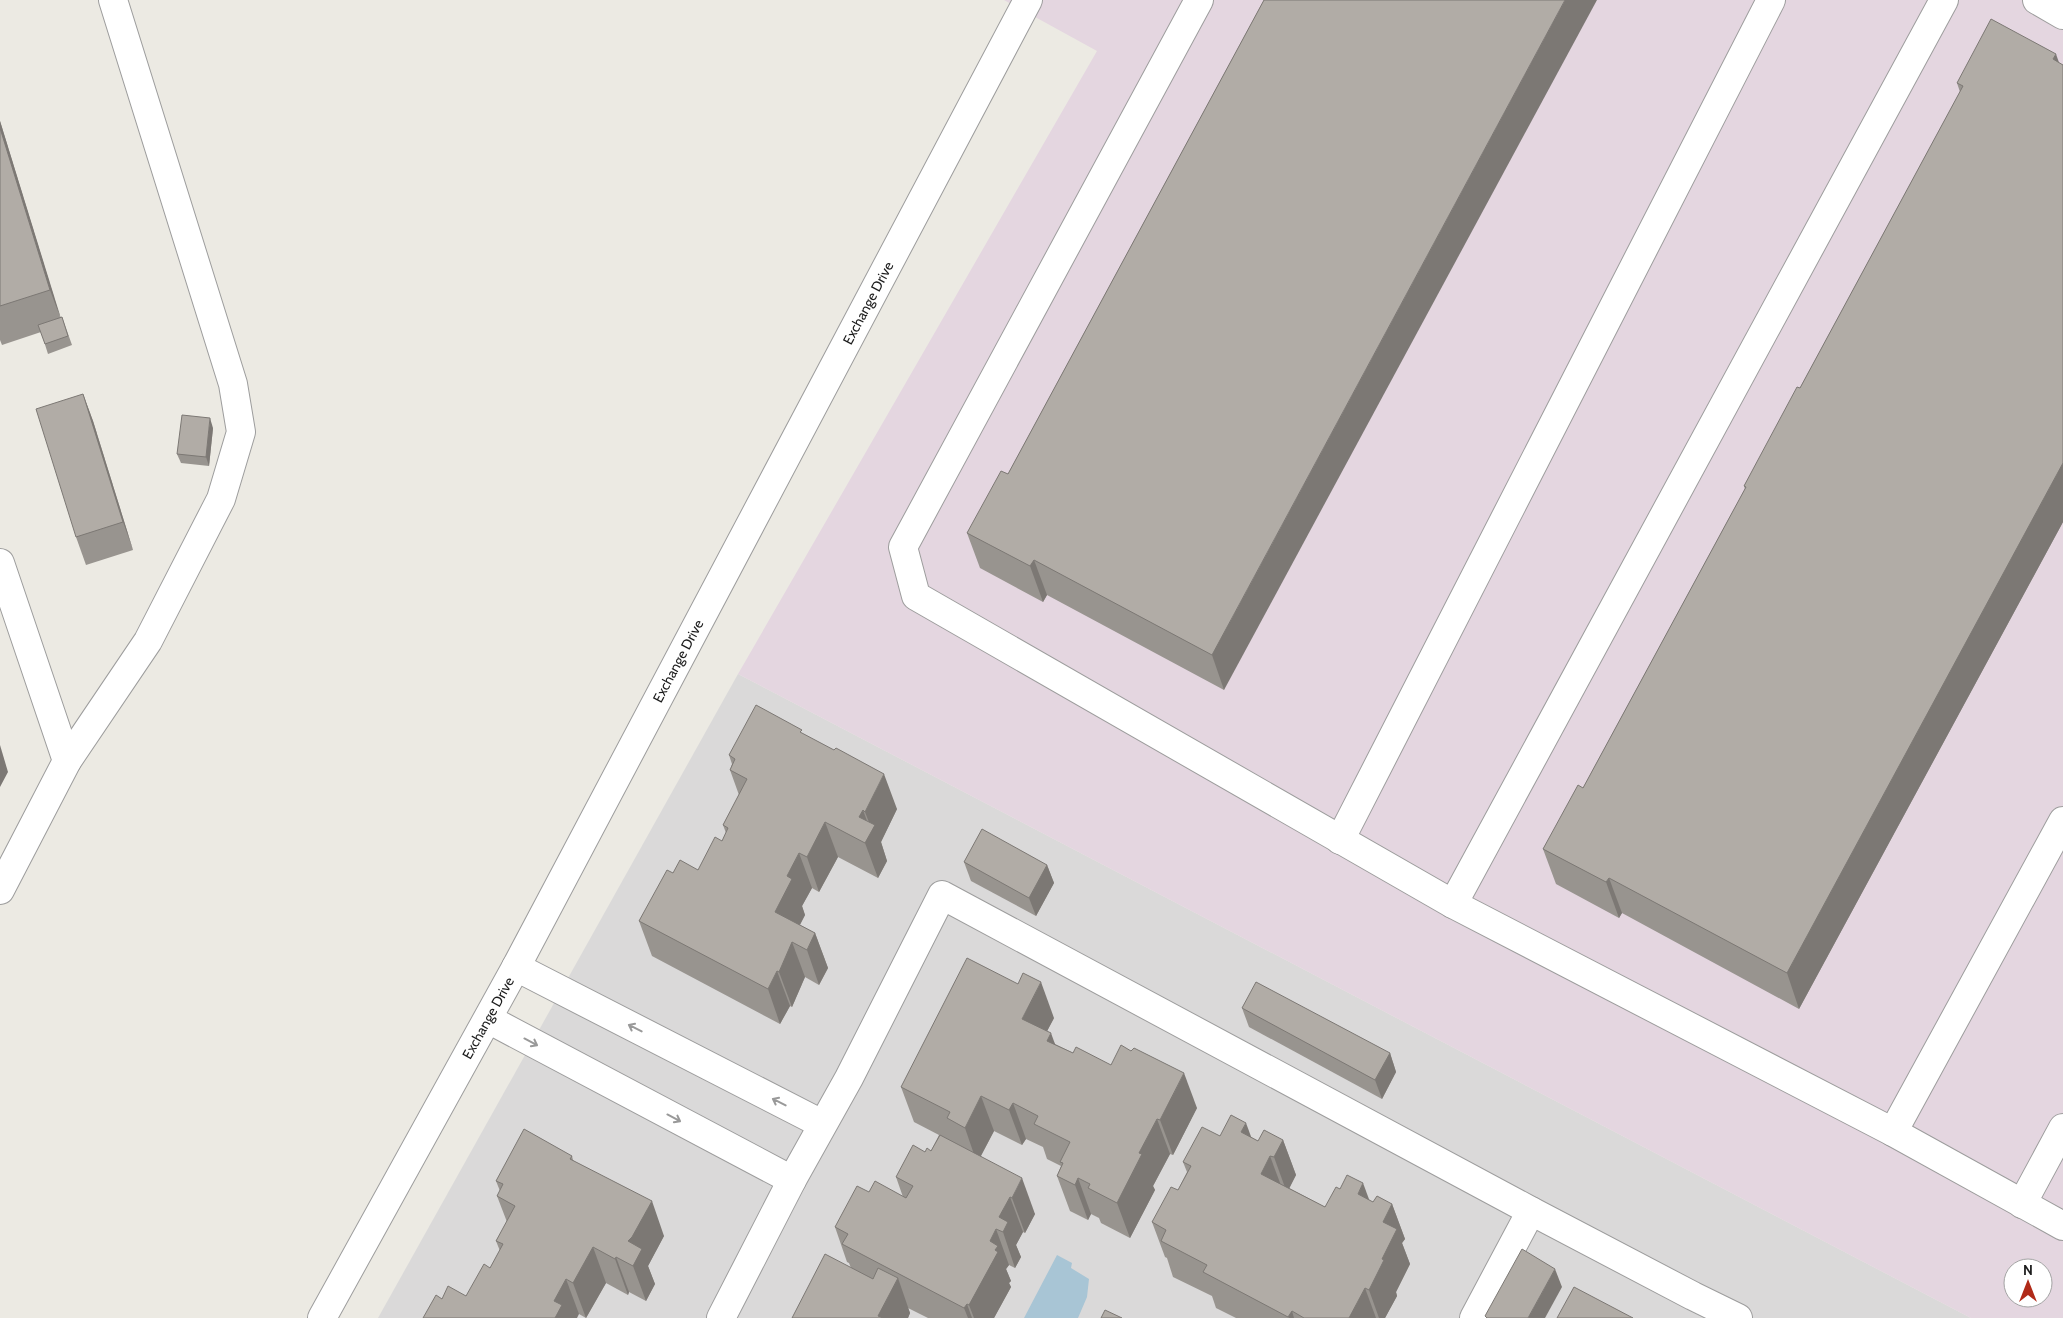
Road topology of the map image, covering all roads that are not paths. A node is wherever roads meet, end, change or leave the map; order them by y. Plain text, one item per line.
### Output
1 (113, 0) edge
2 (1028, 0) edge
3 (1199, 0) edge
4 (1771, 0) edge
5 (1944, 0) edge
6 (2037, 0) edge
7 (2063, 15) edge
8 (0, 563) edge
9 (67, 760) junction
10 (2063, 821) edge
11 (1340, 840) junction
12 (0, 890) edge
13 (1453, 904) junction
14 (516, 967) junction
15 (488, 1019) junction
16 (822, 1124) junction
17 (2063, 1128) edge
18 (1893, 1132) junction
19 (792, 1180) junction
20 (2022, 1204) junction
21 (1530, 1211) junction
22 (2063, 1226) edge
23 (322, 1318) edge
24 (721, 1318) edge
25 (1474, 1318) edge
26 (1738, 1318) edge

1 - 9 street
2 - 14 street, Exchange Drive
3 - 11 street
4 - 11 street
5 - 13 street
6 - 7 street
8 - 9 street
9 - 12 street
10 - 18 street
11 - 13 street
13 - 18 street
14 - 15 street, Exchange Drive
16 -> 14 street
15 -> 19 street
15 - 23 street, Exchange Drive
16 - 19 street
16 - 21 street
17 - 20 street
18 - 20 street
19 - 24 street
20 - 22 street
21 - 25 street
21 - 26 street

